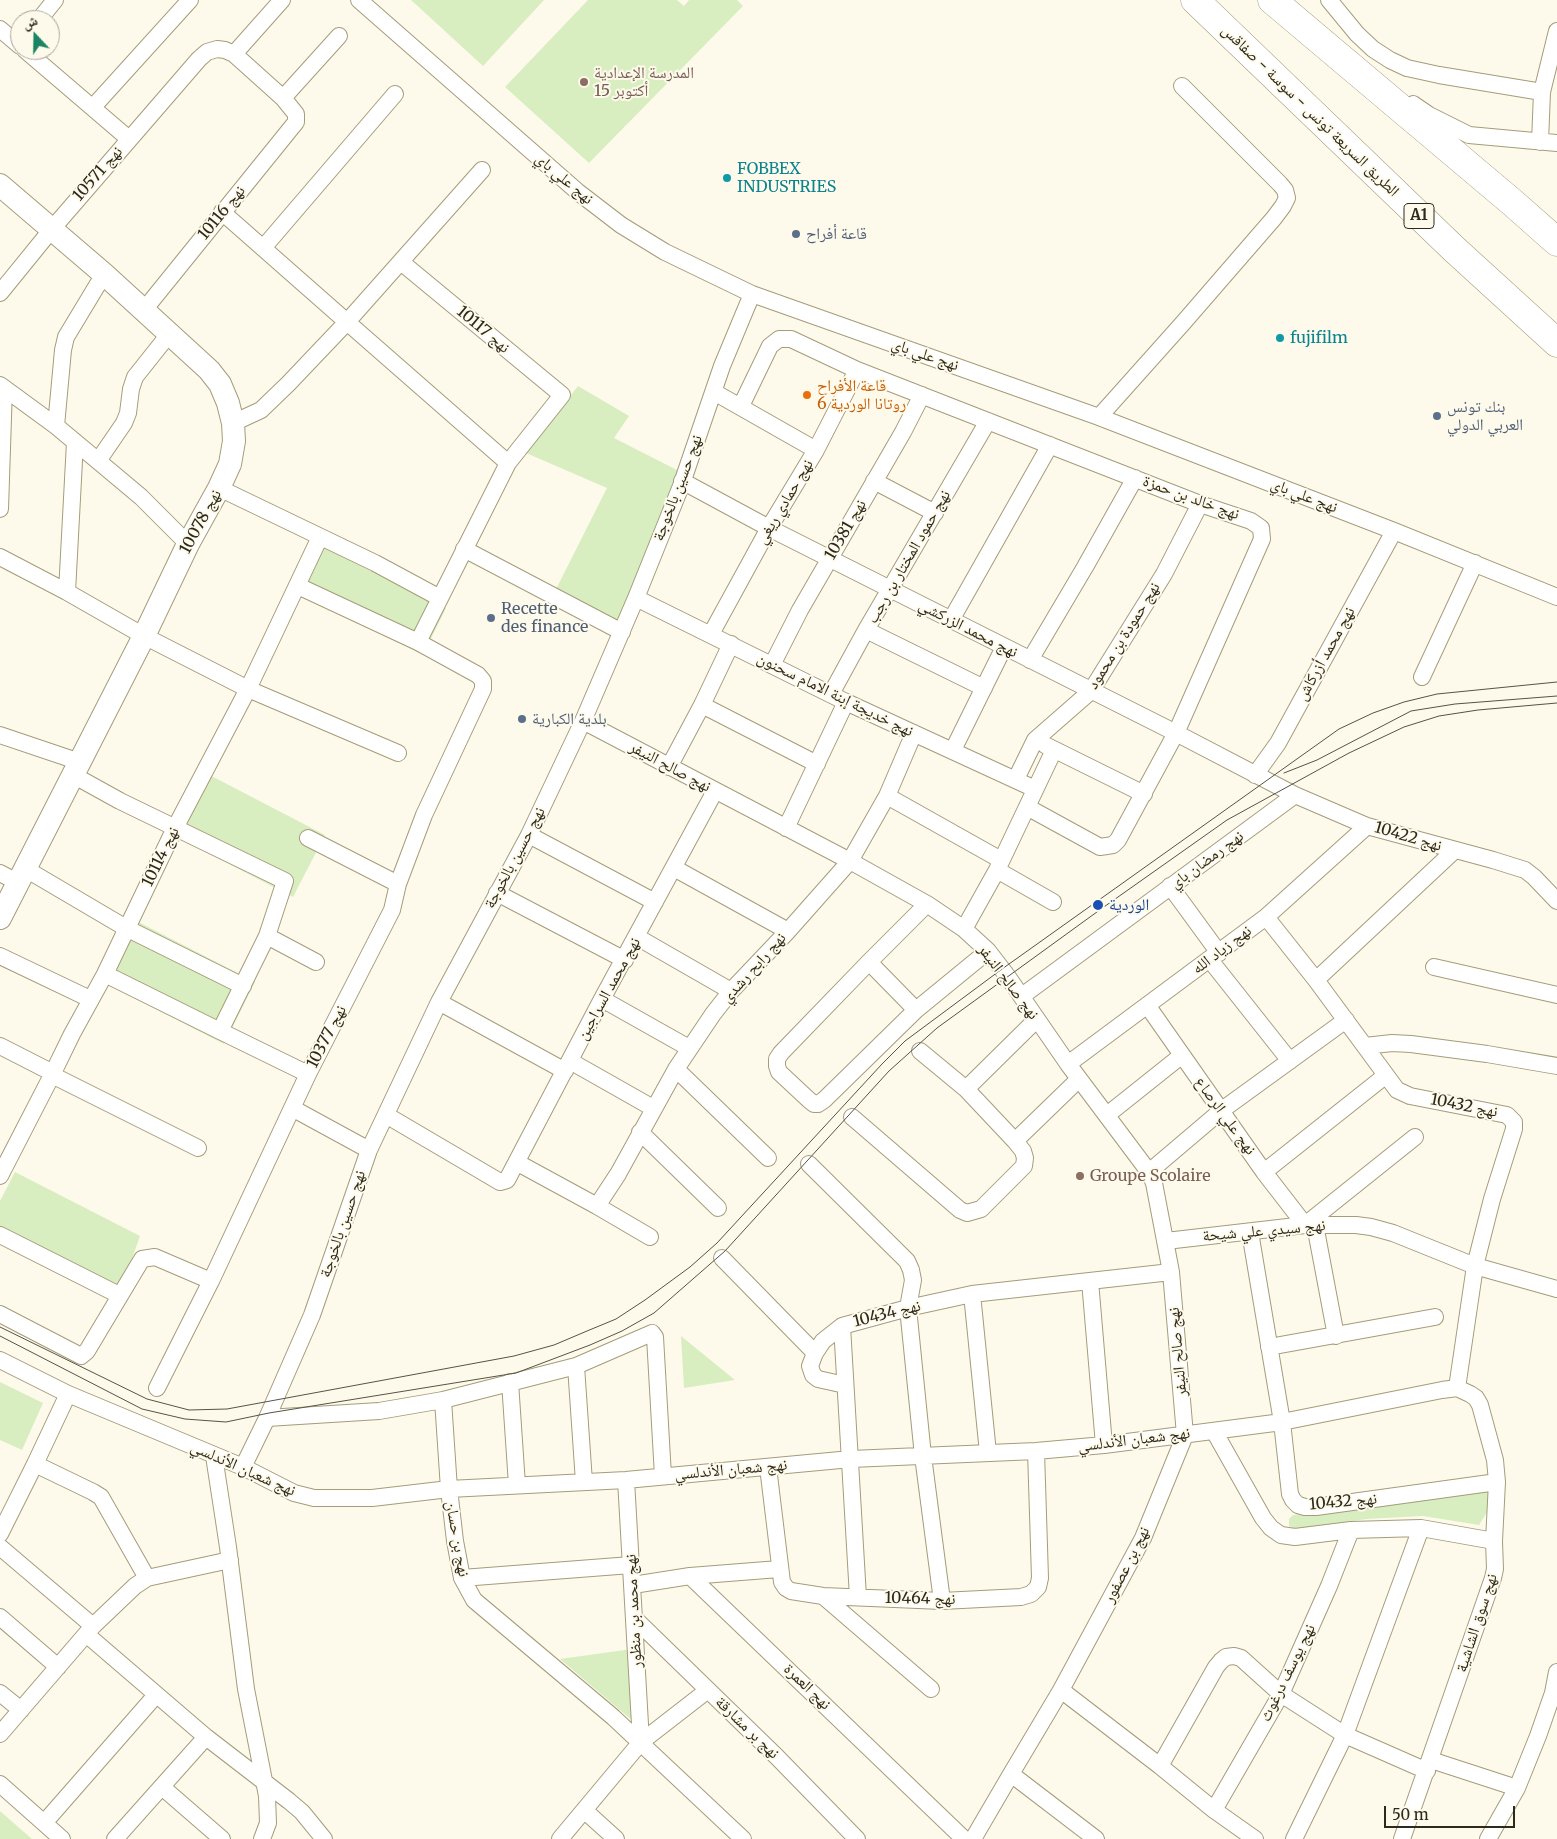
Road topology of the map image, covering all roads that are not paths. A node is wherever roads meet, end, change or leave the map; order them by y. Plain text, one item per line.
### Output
1 (55, 0) edge
2 (190, 0) edge
3 (282, 0) edge
4 (359, 0) edge
5 (1195, 0) edge
6 (1272, 0) edge
7 (1329, 0) edge
8 (47, 10) edge
9 (0, 29) edge
10 (1557, 31) edge
11 (339, 36) dead end
12 (10, 37) edge
13 (234, 54) junction
14 (1336, 54) junction
15 (38, 60) edge
16 (1182, 86) dead end
17 (1542, 92) junction
18 (395, 94) dead end
19 (283, 98) junction
20 (93, 106) junction
21 (129, 139) junction
22 (1540, 142) junction
23 (1557, 143) edge
24 (482, 170) dead end
25 (0, 184) edge
26 (222, 212) junction
27 (52, 229) junction
28 (1557, 242) edge
29 (263, 248) junction
30 (401, 262) junction
31 (104, 274) junction
32 (0, 292) edge
33 (752, 294) junction
34 (144, 310) junction
35 (347, 322) junction
36 (170, 333) junction
37 (1557, 344) edge
38 (857, 370) junction
39 (2, 386) edge
40 (714, 392) junction
41 (922, 395) junction
42 (741, 406) junction
43 (1099, 417) junction
44 (988, 421) junction
45 (232, 424) junction
46 (56, 426) junction
47 (75, 442) junction
48 (1050, 445) junction
49 (816, 450) junction
50 (98, 461) junction
51 (508, 462) junction
52 (1135, 478) junction
53 (682, 481) junction
54 (874, 481) junction
55 (219, 488) junction
56 (1200, 504) junction
57 (0, 509) edge
58 (935, 513) junction
59 (769, 528) junction
60 (1394, 530) junction
61 (320, 537) junction
62 (188, 544) junction
63 (464, 549) junction
64 (0, 558) edge
65 (830, 558) junction
66 (1475, 563) junction
67 (298, 586) junction
68 (890, 589) junction
69 (67, 592) junction
70 (1557, 597) edge
71 (440, 598) junction
72 (636, 598) junction
73 (951, 620) junction
74 (866, 630) junction
75 (622, 632) junction
76 (711, 634) junction
77 (144, 636) junction
78 (418, 642) junction
79 (731, 644) junction
80 (1004, 647) junction
81 (1030, 660) junction
82 (772, 665) junction
83 (1422, 677) dead end
84 (984, 688) junction
85 (248, 689) junction
86 (1091, 691) junction
87 (831, 694) junction
88 (846, 702) junction
89 (702, 705) junction
90 (583, 722) junction
91 (914, 733) junction
92 (1176, 733) junction
93 (0, 735) edge
94 (1035, 740) junction
95 (953, 750) junction
96 (1054, 750) junction
97 (398, 753) dead end
98 (817, 764) junction
99 (669, 767) junction
100 (77, 769) junction
101 (1255, 775) junction
102 (1016, 779) junction
103 (1035, 789) junction
104 (715, 791) junction
105 (1144, 794) junction
106 (1295, 795) junction
107 (887, 796) junction
108 (1027, 807) junction
109 (1367, 826) junction
110 (175, 828) junction
111 (786, 828) junction
112 (529, 835) junction
113 (308, 838) dead end
114 (1455, 850) junction
115 (850, 861) junction
116 (999, 865) junction
117 (674, 868) junction
118 (14, 875) edge
119 (398, 884) junction
120 (1170, 886) junction
121 (496, 893) junction
122 (1557, 901) edge
123 (655, 902) junction
124 (1053, 902) dead end
125 (927, 904) junction
126 (1266, 917) junction
127 (0, 918) edge
128 (126, 928) junction
129 (964, 929) junction
130 (788, 931) junction
131 (268, 936) junction
132 (637, 937) junction
133 (988, 950) junction
134 (0, 956) edge
135 (1214, 956) junction
136 (625, 960) junction
137 (316, 962) dead end
138 (869, 962) junction
139 (1434, 967) dead end
140 (105, 974) junction
141 (1316, 980) junction
142 (242, 986) junction
143 (731, 991) junction
144 (1557, 995) edge
145 (1022, 996) junction
146 (90, 999) junction
147 (602, 999) junction
148 (439, 1002) junction
149 (1147, 1005) junction
150 (916, 1010) junction
151 (1037, 1019) junction
152 (1346, 1020) junction
153 (220, 1031) junction
154 (0, 1046) edge
155 (1365, 1046) junction
156 (689, 1048) junction
157 (920, 1052) dead end
158 (1181, 1056) junction
159 (1290, 1061) junction
160 (1068, 1064) junction
161 (567, 1066) junction
162 (1557, 1066) edge
163 (676, 1069) junction
164 (53, 1074) junction
165 (308, 1074) junction
166 (1385, 1076) junction
167 (1080, 1079) junction
168 (966, 1089) junction
169 (292, 1108) junction
170 (653, 1108) junction
171 (1222, 1110) junction
172 (386, 1115) junction
173 (1107, 1115) junction
174 (852, 1117) dead end
175 (640, 1132) junction
176 (1415, 1138) dead end
177 (1015, 1141) junction
178 (198, 1148) dead end
179 (6, 1149) edge
180 (369, 1150) junction
181 (768, 1158) dead end
182 (518, 1163) junction
183 (809, 1164) dead end
184 (1149, 1172) junction
185 (1264, 1172) junction
186 (0, 1176) edge
187 (598, 1206) junction
188 (718, 1208) dead end
189 (1310, 1225) junction
190 (1250, 1232) junction
191 (0, 1235) edge
192 (650, 1237) dead end
193 (1166, 1241) junction
194 (722, 1258) dead end
195 (1475, 1266) junction
196 (1171, 1272) junction
197 (211, 1281) junction
198 (1090, 1281) junction
199 (1557, 1289) edge
200 (972, 1294) junction
201 (120, 1295) junction
202 (908, 1308) junction
203 (0, 1314) edge
204 (1434, 1317) dead end
205 (842, 1326) junction
206 (1336, 1336) junction
207 (1269, 1347) junction
208 (815, 1352) junction
209 (0, 1360) edge
210 (576, 1366) junction
211 (510, 1382) junction
212 (845, 1385) junction
213 (157, 1388) dead end
214 (1457, 1388) junction
215 (68, 1394) junction
216 (443, 1400) junction
217 (267, 1418) junction
218 (1282, 1422) junction
219 (1214, 1431) junction
220 (1184, 1435) junction
221 (1104, 1445) junction
222 (1036, 1450) junction
223 (988, 1453) junction
224 (214, 1456) junction
225 (924, 1456) junction
226 (851, 1459) junction
227 (35, 1464) junction
228 (243, 1467) junction
229 (768, 1467) junction
230 (663, 1476) junction
231 (626, 1480) junction
232 (584, 1482) junction
233 (1497, 1482) junction
234 (517, 1485) junction
235 (449, 1489) junction
236 (1421, 1528) junction
237 (1351, 1530) junction
238 (0, 1534) edge
239 (1494, 1541) junction
240 (0, 1547) edge
241 (230, 1560) junction
242 (632, 1565) junction
243 (203, 1567) junction
244 (779, 1569) junction
245 (690, 1576) junction
246 (146, 1578) junction
247 (462, 1578) junction
248 (232, 1580) junction
249 (633, 1585) junction
250 (823, 1596) junction
251 (858, 1597) junction
252 (942, 1601) junction
253 (0, 1617) edge
254 (635, 1619) junction
255 (89, 1630) junction
256 (58, 1667) junction
257 (1557, 1672) edge
258 (931, 1689) dead end
259 (708, 1690) junction
260 (1061, 1690) junction
261 (0, 1693) edge
262 (1281, 1694) junction
263 (1555, 1694) edge
264 (156, 1695) junction
265 (21, 1710) junction
266 (0, 1734) edge
267 (1344, 1735) junction
268 (206, 1737) junction
269 (641, 1742) junction
270 (1160, 1766) junction
271 (1429, 1766) junction
272 (1011, 1774) junction
273 (265, 1783) junction
274 (0, 1784) edge
275 (162, 1787) junction
276 (1517, 1788) junction
277 (584, 1810) junction
278 (1214, 1810) junction
279 (44, 1823) junction
280 (62, 1839) edge
281 (115, 1839) edge
282 (222, 1839) edge
283 (262, 1839) edge
284 (324, 1839) edge
285 (560, 1839) edge
286 (616, 1839) edge
287 (744, 1839) edge
288 (857, 1839) edge
289 (964, 1839) edge
290 (973, 1839) edge
291 (1096, 1839) edge
292 (1255, 1839) edge
293 (1294, 1839) edge
294 (1402, 1839) edge
295 (1488, 1839) edge

1 - 8 street
2 - 20 street
3 - 13 street
4 - 33 street, نهج علي باي
5 - 37 highway, الطريق السريعة تونس - سوسة - صفاقس / A1
6 - 14 highway
7 - 17 street
9 - 12 street
10 - 17 street
11 - 19 street
13 - 19 street
13 - 21 street, نهج 10571
14 - 22 street
14 - 28 highway
15 - 20 street
16 - 43 street
17 - 22 street
18 - 29 street
19 - 26 street, نهج 10116
20 - 21 street
21 - 27 street, نهج 10571
22 - 23 street
24 - 30 street
25 - 27 street, نهج 10078
26 - 29 street
26 - 34 street, نهج 10116
27 - 31 street, نهج 10078
27 - 32 street, نهج 10571
29 - 35 street
30 - 35 street
30 - 51 street, نهج 10117
31 - 34 street, نهج 10078
31 - 46 street
33 - 40 street, نهج حسين بالخوجة
33 - 43 street, نهج علي باي
34 - 36 street, نهج 10078
35 - 45 street
35 - 51 street
36 - 45 street, نهج 10078
36 - 50 street
38 - 41 street, نهج خالد بن حمزة
38 - 42 street, نهج خالد بن حمزة
38 - 49 street, نهج حمادي ريغي
39 - 46 street
39 - 57 street
40 - 42 street
40 - 53 street, نهج حسين بالخوجة
41 - 44 street, نهج خالد بن حمزة
41 - 54 street, نهج 10381
42 - 49 street
43 - 60 street, نهج علي باي
44 - 48 street, نهج خالد بن حمزة
44 - 58 street, نهج حمود المختار بن رجب
45 - 55 street, نهج 10078
46 - 47 street
47 - 50 street
47 - 69 street
48 - 52 street, نهج خالد بن حمزة
48 - 73 street
49 - 59 street, نهج حمادي ريغي
50 - 62 street
51 - 63 street, نهج 10117
52 - 56 street, نهج خالد بن حمزة
52 - 81 street
53 - 59 street, نهج محمد الزركشي
53 - 72 street, نهج حسين بالخوجة
54 - 58 street
54 - 65 street, نهج 10381
55 - 61 street
55 - 62 street, نهج 10078
56 - 86 street, نهج حمودة بن محمود
56 - 92 street, نهج خالد بن حمزة
58 - 68 street, نهج حمود المختار بن رجب
59 - 65 street, نهج محمد الزركشي
59 - 76 street, نهج حمادي ريغي
60 - 66 street, نهج علي باي
60 - 101 street, نهج محمد أزركاش
61 - 67 street, نهج 10114
61 - 71 street
62 - 77 street, نهج 10078
63 - 71 street, نهج 10117
63 - 75 street
64 - 69 street
65 - 68 street, نهج محمد الزركشي
65 - 82 street, نهج 10381
66 - 70 street, نهج علي باي
66 - 83 street
67 - 78 street
67 - 85 street, نهج 10114
68 - 73 street, نهج محمد الزركشي
68 - 74 street, نهج حمود المختار بن رجب
69 - 77 street
71 - 78 street, نهج 10117
72 - 75 street, نهج حسين بالخوجة
72 - 76 street, نهج خديجة إبنة الامام سحنون
73 - 80 street, نهج محمد الزركشي
74 - 84 street
74 - 87 street, نهج حمود المختار بن رجب
75 - 90 street, نهج حسين بالخوجة
76 - 79 street, نهج خديجة إبنة الامام سحنون
77 - 85 street
77 - 100 street, نهج 10078
78 - 119 street, نهج 10377
79 - 82 street, نهج خديجة إبنة الامام سحنون
79 - 89 street
80 - 81 street, نهج محمد الزركشي
80 - 84 street
81 - 86 street, نهج محمد الزركشي
82 - 87 street, نهج خديجة إبنة الامام سحنون
84 - 95 street
85 - 97 street
85 - 110 street, نهج 10114
86 - 92 street, نهج محمد الزركشي
86 - 94 street, نهج حمودة بن محمود
87 - 88 street, نهج خديجة إبنة الامام سحنون
88 - 91 street, نهج خديجة إبنة الامام سحنون
88 - 98 street
89 - 98 street
89 - 99 street
90 - 99 street, نهج صالح النيفر
90 - 112 street, نهج حسين بالخوجة
91 - 95 street, نهج خديجة إبنة الامام سحنون
91 - 107 street, نهج رابح رشدي
92 - 101 street, نهج محمد الزركشي
92 - 105 street, نهج خالد بن حمزة
93 - 100 street
94 - 96 street
94 - 102 street, نهج حمودة بن محمود
95 - 102 street, نهج خديجة إبنة الامام سحنون
96 - 103 street
96 - 105 street
98 - 111 street
99 - 104 street, نهج صالح النيفر
100 - 110 street
100 - 118 street, نهج 10078
101 - 106 street, نهج 10422
102 - 103 street, نهج خديجة إبنة الامام سحنون
103 - 108 street
104 - 111 street, نهج صالح النيفر
104 - 117 street, نهج محمد السراجين
105 - 108 street, نهج خالد بن حمزة
106 - 109 street, نهج 10422
106 - 120 street, نهج رمضان باي
107 - 115 street, نهج رابح رشدي
107 - 116 street
108 - 116 street
109 - 114 street, نهج 10422
109 - 126 street, نهج زياد الله
110 - 128 street, نهج 10114
110 - 131 street
111 - 115 street, نهج صالح النيفر
112 - 121 street, نهج حسين بالخوجة
112 - 123 street
113 - 119 street
114 - 122 street, نهج 10422
114 - 141 street
115 - 125 street, نهج صالح النيفر
115 - 130 street, نهج رابح رشدي
116 - 124 street
116 - 129 street
117 - 123 street, نهج محمد السراجين
117 - 130 street
118 - 127 street, نهج 10078
118 - 128 street
119 - 165 street, نهج 10377
120 - 135 street
120 - 145 street, نهج رمضان باي
121 - 136 street
121 - 148 street, نهج حسين بالخوجة
123 - 132 street, نهج محمد السراجين
125 - 129 street, نهج صالح النيفر
125 - 138 street
126 - 135 street, نهج زياد الله
126 - 141 street
128 - 140 street, نهج 10114
128 - 142 street
129 - 133 street, نهج صالح النيفر
130 - 143 street, نهج رابح رشدي
131 - 137 street
131 - 142 street
132 - 136 street, نهج محمد السراجين
132 - 143 street
133 - 145 street, نهج صالح النيفر
133 - 150 street
134 - 146 street
135 - 149 street, نهج زياد الله
135 - 159 street
136 - 147 street, نهج محمد السراجين
138 - 150 street
138 - 150 street
139 - 144 street
140 - 146 street, نهج 10114
140 - 153 street
141 - 152 street
142 - 153 street
143 - 156 street, نهج رابح رشدي
145 - 151 street, نهج صالح النيفر
146 - 164 street, نهج 10114
147 - 156 street
147 - 161 street, نهج محمد السراجين
148 - 161 street
148 - 172 street, نهج حسين بالخوجة
149 - 158 street, نهج علي الرصاع
149 - 160 street, نهج زياد الله
151 - 160 street, نهج صالح النيفر
151 - 168 street
152 - 155 street
152 - 159 street
153 - 165 street
154 - 164 street
155 - 162 street
155 - 166 street
156 - 163 street, نهج رابح رشدي
157 - 168 street
158 - 171 street, نهج علي الرصاع
158 - 173 street
159 - 171 street
160 - 167 street, نهج صالح النيفر
161 - 170 street
161 - 182 street, نهج محمد السراجين
163 - 170 street, نهج رابح رشدي
163 - 181 street
164 - 178 street
164 - 179 street, نهج 10114
165 - 169 street, نهج 10377
166 - 185 street
166 - 195 street, نهج 10432
167 - 173 street, نهج صالح النيفر
167 - 177 street
168 - 177 street
169 - 180 street
169 - 197 street, نهج 10377
170 - 175 street, نهج رابح رشدي
171 - 184 street
171 - 185 street, نهج علي الرصاع
172 - 180 street, نهج حسين بالخوجة
172 - 182 street, نهج محمد السراجين
173 - 184 street, نهج صالح النيفر
174 - 177 street
175 - 187 street, نهج رابح رشدي
175 - 188 street
176 - 189 street
179 - 186 street, نهج 10114
180 - 217 street, نهج حسين بالخوجة
182 - 187 street
183 - 202 street
184 - 193 street, نهج صالح النيفر
185 - 189 street, نهج علي الرصاع
187 - 192 street
189 - 190 street, نهج سيدي علي شيحة
189 - 195 street, نهج سيدي علي شيحة
189 - 206 street
190 - 193 street, نهج سيدي علي شيحة
190 - 207 street, نهج 10432
191 - 201 street
193 - 196 street, نهج صالح النيفر
194 - 208 street
195 - 199 street, نهج سيدي علي شيحة
195 - 214 street, نهج 10432
196 - 198 street, نهج 10434
196 - 220 street, نهج صالح النيفر
197 - 201 street
197 - 213 street, نهج 10377
198 - 200 street, نهج 10434
198 - 221 street
200 - 202 street, نهج 10434
200 - 223 street
201 - 203 street
202 - 205 street, نهج 10434
202 - 225 street
204 - 206 street
205 - 208 street
205 - 212 street, نهج 10434
206 - 207 street
207 - 218 street, نهج 10432
208 - 212 street
209 - 215 street, نهج شعبان الأندلسي
210 - 211 street
210 - 230 street
210 - 232 street
211 - 216 street
211 - 234 street
212 - 226 street, نهج 10434
214 - 218 street, نهج شعبان الأندلسي
214 - 233 street
215 - 224 street, نهج شعبان الأندلسي
215 - 227 street
216 - 217 street
216 - 235 street, نهج بن حسان
217 - 228 street, نهج حسين بالخوجة
218 - 219 street, نهج شعبان الأندلسي
218 - 233 street, نهج 10432
219 - 220 street, نهج شعبان الأندلسي
219 - 237 street
220 - 221 street, نهج شعبان الأندلسي
220 - 260 street, نهج بن عصفور
221 - 222 street, نهج شعبان الأندلسي
222 - 223 street, نهج شعبان الأندلسي
222 - 252 street, نهج 10464
223 - 225 street, نهج شعبان الأندلسي
224 - 228 street, نهج شعبان الأندلسي
224 - 241 street
225 - 226 street, نهج شعبان الأندلسي
225 - 252 street
226 - 229 street, نهج شعبان الأندلسي
226 - 251 street, نهج 10434
227 - 238 street
227 - 246 street
228 - 235 street, نهج شعبان الأندلسي
229 - 230 street, نهج شعبان الأندلسي
229 - 244 street, نهج 10464
230 - 231 street, نهج شعبان الأندلسي
231 - 232 street, نهج شعبان الأندلسي
231 - 242 street, نهج محمد بن منظور
232 - 234 street, نهج شعبان الأندلسي
233 - 239 street, نهج سوق الشاشية
234 - 235 street, نهج شعبان الأندلسي
235 - 247 street, نهج بن حسان
236 - 237 street
236 - 239 street
236 - 267 street
237 - 262 street, نهج يوسف درغوث
239 - 271 street, نهج سوق الشاشية
240 - 255 street
241 - 243 street
241 - 248 street
242 - 247 street
242 - 249 street, نهج محمد بن منظور
243 - 246 street
243 - 248 street
244 - 245 street
244 - 250 street, نهج 10464
245 - 249 street
245 - 289 street, نهج العمرة
246 - 255 street
247 - 269 street, نهج بن حسان
248 - 273 street
249 - 254 street, نهج محمد بن منظور
250 - 251 street, نهج 10464
250 - 258 street
251 - 252 street, نهج 10464
253 - 256 street
254 - 259 street, نهج بر مشارقة
254 - 269 street, نهج محمد بن منظور
255 - 256 street
255 - 264 street
256 - 265 street
257 - 263 street
259 - 269 street
259 - 288 street, نهج بر مشارقة
260 - 270 street
260 - 272 street, نهج بن عصفور
261 - 265 street
262 - 267 street
262 - 270 street
262 - 278 street, نهج يوسف درغوث
263 - 276 street
264 - 268 street
264 - 279 street
265 - 266 street
267 - 271 street
267 - 293 street
268 - 273 street
268 - 275 street
269 - 277 street
269 - 287 street, نهج بن حسان
270 - 278 street
271 - 276 street
271 - 294 street, نهج سوق الشاشية
272 - 290 street, نهج بن عصفور
272 - 291 street
273 - 283 street
273 - 284 street
274 - 279 street
275 - 281 street
275 - 282 street
276 - 295 street
277 - 285 street
277 - 286 street
278 - 292 street
279 - 280 street

